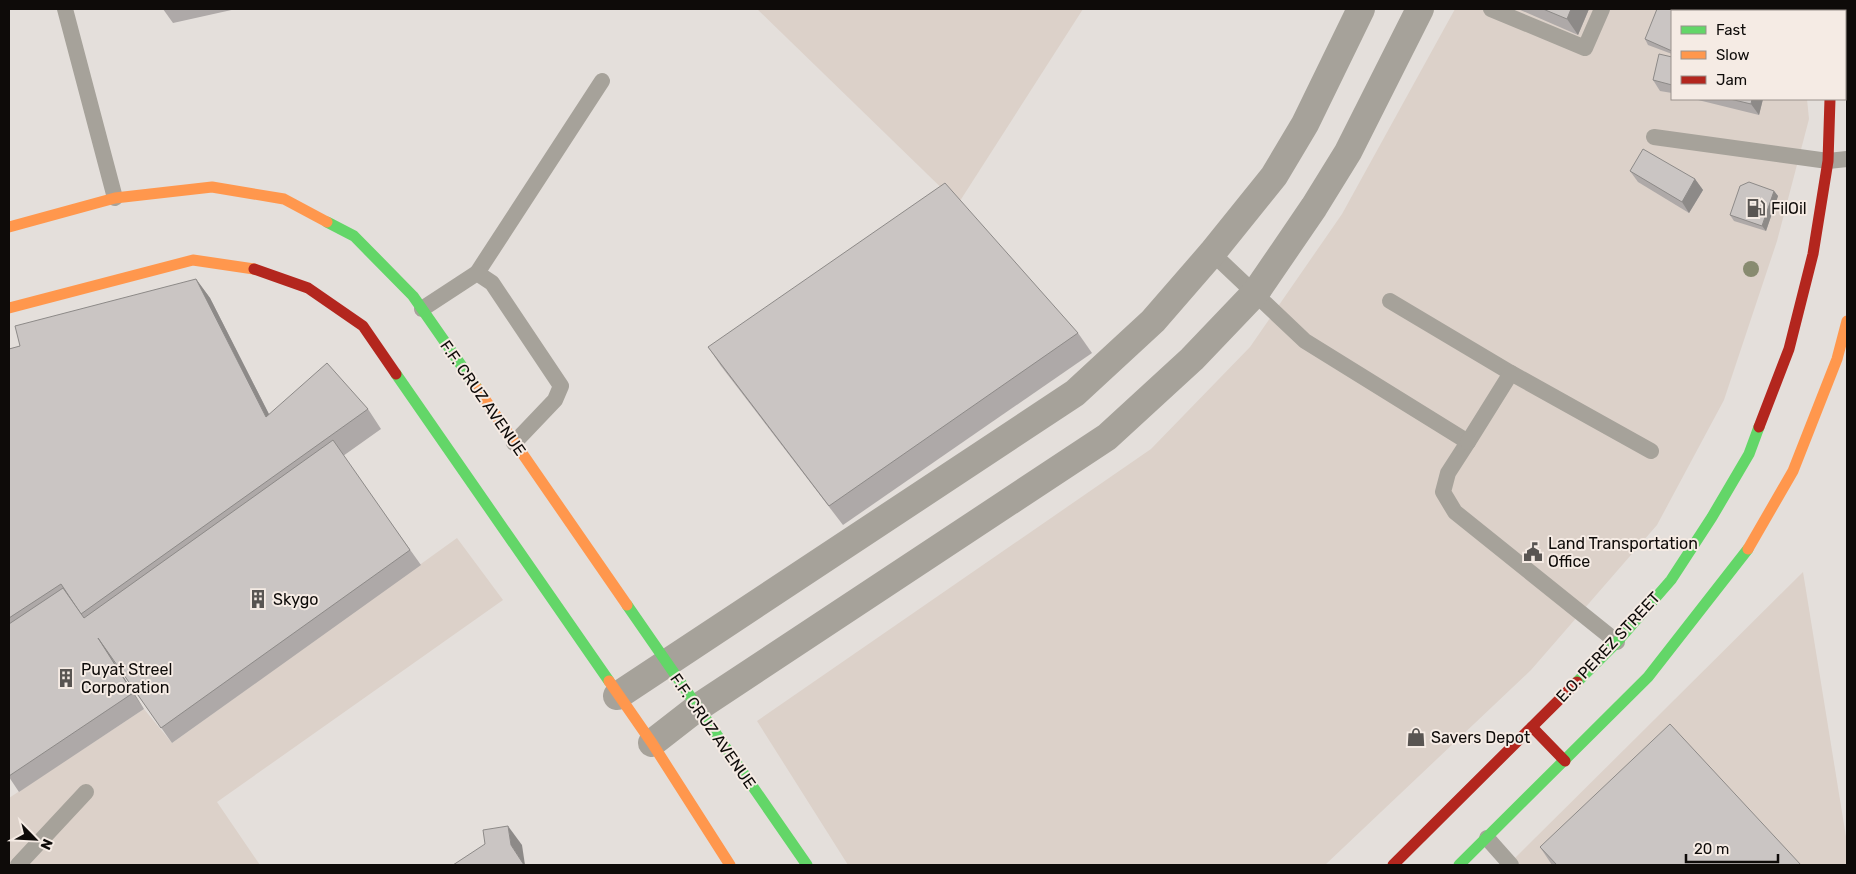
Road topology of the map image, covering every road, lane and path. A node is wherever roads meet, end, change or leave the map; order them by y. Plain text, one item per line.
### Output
1 (65, 9) edge
2 (1361, 9) edge
3 (1420, 9) edge
4 (1491, 9) edge
5 (1602, 9) edge
6 (602, 82) dead end
7 (1830, 100) edge
8 (1654, 137) dead end
9 (1847, 159) edge
10 (1828, 161) junction
11 (115, 198) junction
12 (9, 227) edge
13 (1212, 253) junction
14 (477, 273) junction
15 (1256, 292) junction
16 (1390, 302) dead end
17 (9, 308) edge
18 (422, 309) junction
19 (1847, 321) edge
20 (1511, 373) junction
21 (1468, 442) junction
22 (514, 443) junction
23 (1651, 450) dead end
24 (1617, 642) junction
25 (666, 662) junction
26 (617, 696) junction
27 (697, 708) junction
28 (1532, 727) junction
29 (652, 743) junction
30 (1565, 761) junction
31 (86, 792) dead end
32 (1487, 838) junction
33 (18, 865) edge
34 (730, 865) edge
35 (807, 865) edge
36 (1393, 865) edge
37 (1459, 865) edge
38 (1511, 865) edge

1 - 11 lane
2 - 13 street
3 - 15 street
4 - 5 lane
6 - 14 lane
7 - 10 street, E.O. PEREZ STREET
8 - 10 lane
9 - 10 lane
10 - 24 street, E.O. PEREZ STREET
11 - 12 street, F.F. CRUZ AVENUE
11 - 18 street, F.F. CRUZ AVENUE
13 - 15 lane
13 - 25 street
14 - 18 lane
14 - 22 lane
15 - 21 lane
15 - 27 street
16 - 20 lane
17 - 26 street
18 - 22 street, F.F. CRUZ AVENUE
19 - 30 street
20 - 21 lane
20 - 23 lane
21 - 24 lane
22 - 25 street, F.F. CRUZ AVENUE
24 - 28 street, E.O. PEREZ STREET
25 - 26 street
25 - 27 street, F.F. CRUZ AVENUE
26 - 29 street
27 - 29 street
27 - 35 street, F.F. CRUZ AVENUE
28 - 30 street
28 - 36 street, E.O. PEREZ STREET
29 - 34 street
30 - 32 street
31 - 33 lane
32 - 37 street
32 - 38 lane

